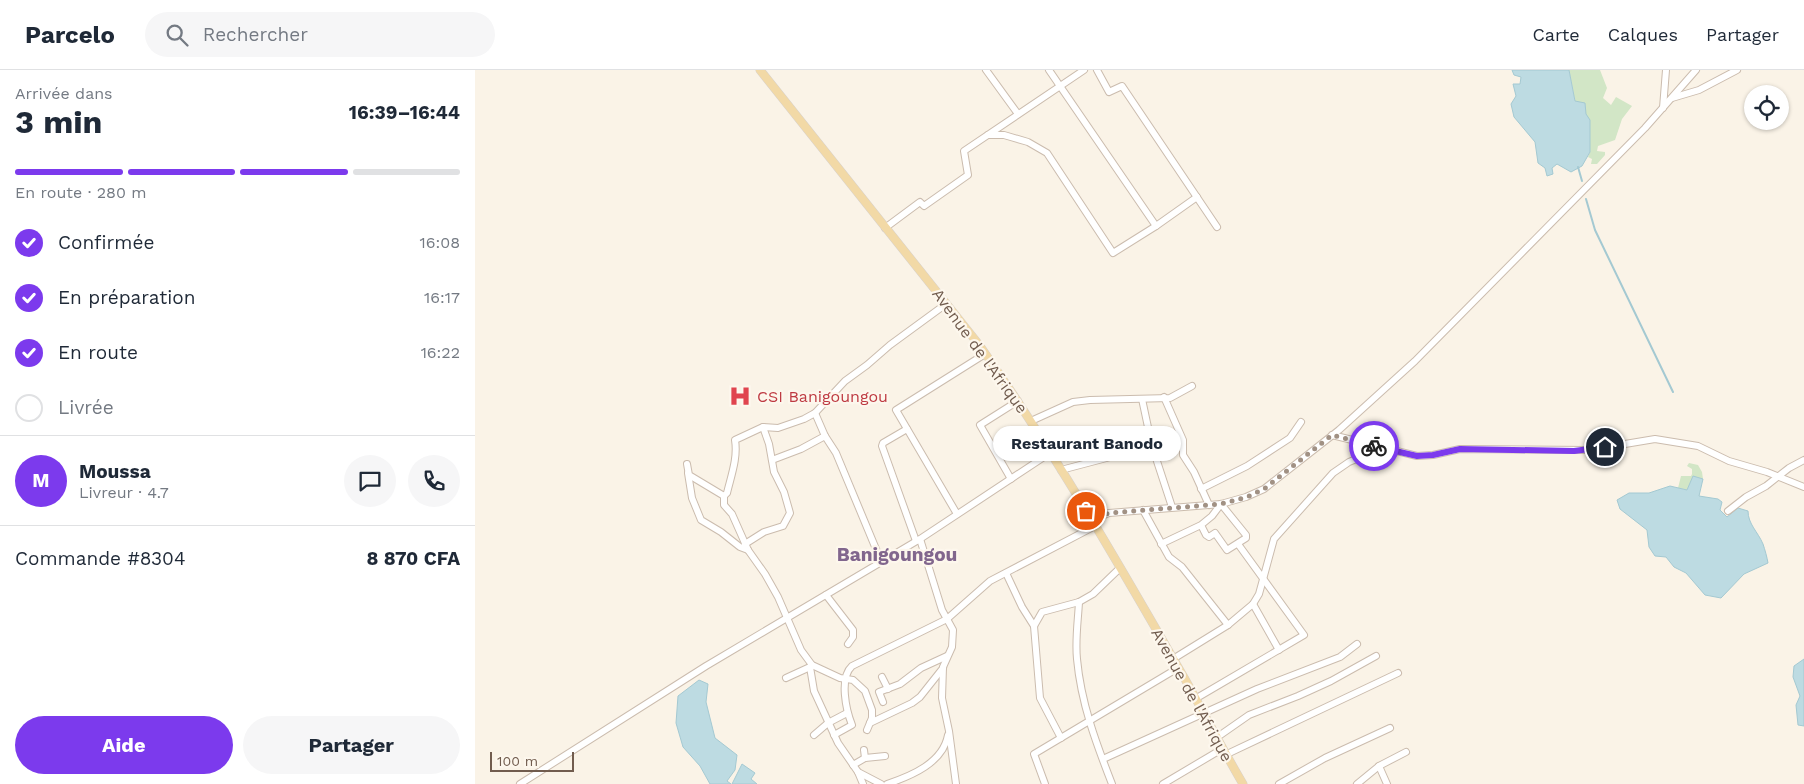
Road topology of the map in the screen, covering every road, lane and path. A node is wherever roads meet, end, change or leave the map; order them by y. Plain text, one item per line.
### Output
1 (761, 70) edge
2 (986, 70) edge
3 (1049, 70) edge
4 (1084, 70) edge
5 (1097, 70) edge
6 (1666, 70) edge
7 (1697, 70) edge
8 (1737, 70) edge
9 (1060, 86) junction
10 (1671, 98) junction
11 (1663, 108) junction
12 (1018, 114) junction
13 (988, 135) junction
14 (1197, 196) junction
15 (1156, 226) junction
16 (1217, 227) dead end
17 (885, 228) junction
18 (946, 304) junction
19 (985, 354) junction
20 (1192, 386) dead end
21 (1164, 397) junction
22 (1142, 399) junction
23 (1018, 402) junction
24 (815, 413) junction
25 (1031, 421) junction
26 (1301, 422) dead end
27 (763, 428) junction
28 (907, 429) junction
29 (1332, 435) junction
30 (825, 436) junction
31 (1152, 446) junction
32 (1384, 448) junction
33 (1050, 453) junction
34 (772, 460) junction
35 (1804, 460) edge
36 (687, 464) dead end
37 (1061, 470) junction
38 (688, 473) junction
39 (1779, 476) junction
40 (1011, 479) junction
41 (1804, 487) edge
42 (1201, 489) junction
43 (724, 496) junction
44 (1221, 504) junction
45 (1209, 505) junction
46 (1172, 507) junction
47 (1143, 510) junction
48 (1728, 511) dead end
49 (957, 514) junction
50 (1093, 523) junction
51 (1201, 525) junction
52 (918, 540) junction
53 (1161, 544) junction
54 (1238, 544) junction
55 (746, 547) junction
56 (881, 561) junction
57 (1120, 568) junction
58 (1006, 573) junction
59 (1263, 579) junction
60 (825, 595) junction
61 (1079, 602) junction
62 (1253, 604) junction
63 (788, 617) junction
64 (947, 619) junction
65 (1228, 625) junction
66 (1034, 626) junction
67 (848, 644) dead end
68 (1357, 644) dead end
69 (1279, 650) junction
70 (947, 656) junction
71 (1376, 656) dead end
72 (1173, 659) junction
73 (811, 666) junction
74 (943, 668) junction
75 (1178, 668) junction
76 (1398, 673) dead end
77 (882, 677) dead end
78 (786, 678) dead end
79 (846, 679) junction
80 (888, 689) junction
81 (1195, 699) junction
82 (883, 702) dead end
83 (847, 713) junction
84 (1203, 714) junction
85 (1089, 721) junction
86 (828, 723) junction
87 (870, 723) junction
88 (1390, 728) dead end
89 (867, 730) dead end
90 (949, 731) junction
91 (814, 735) dead end
92 (834, 735) junction
93 (1061, 738) junction
94 (1216, 738) junction
95 (864, 750) dead end
96 (1224, 752) junction
97 (1406, 752) dead end
98 (885, 756) dead end
99 (865, 758) junction
100 (1103, 759) junction
101 (853, 765) junction
102 (1379, 766) junction
103 (859, 772) junction
104 (520, 784) edge
105 (863, 784) edge
106 (880, 784) edge
107 (887, 784) edge
108 (956, 784) edge
109 (1045, 784) edge
110 (1112, 784) edge
111 (1163, 784) edge
112 (1243, 784) edge
113 (1279, 784) edge
114 (1357, 784) edge
115 (1387, 784) edge

1 - 17 main road, Avenue de l'Afrique
2 - 12 street
3 - 9 street
4 - 9 street
5 - 14 street
6 - 11 street
7 - 10 street
8 - 10 street
9 - 12 street
9 - 15 street
10 - 11 street
11 - 29 street
12 - 13 street
13 - 15 street
13 - 17 street
14 - 15 street
14 - 16 street
17 - 18 main road, Avenue de l'Afrique
18 - 19 main road, Avenue de l'Afrique
18 - 24 street
19 - 23 main road, Avenue de l'Afrique
19 - 28 street
20 - 21 street
21 - 22 street
21 - 42 street
22 - 25 street
22 - 31 street
23 - 25 main road, Avenue de l'Afrique
23 - 40 street
24 - 27 street
24 - 30 street
25 - 33 main road, Avenue de l'Afrique
26 - 42 street
27 - 34 street
27 - 43 street
28 - 49 street
28 - 52 street
29 - 32 street
29 - 44 street
30 - 34 street
30 - 56 street
31 - 37 street
31 - 46 street
32 - 39 street
32 - 59 street
33 - 37 main road, Avenue de l'Afrique
33 - 40 street
34 - 55 street
35 - 39 street
36 - 38 street
37 - 50 main road, Avenue de l'Afrique
38 - 43 street
38 - 55 street
39 - 41 street
39 - 48 street
40 - 49 street
42 - 45 street
43 - 55 street
44 - 45 street
44 - 51 street
44 - 54 street
45 - 46 street
46 - 47 street
47 - 50 street
47 - 53 street
49 - 52 street
50 - 57 main road, Avenue de l'Afrique
50 - 58 street
51 - 53 street
51 - 54 street
52 - 56 street
52 - 64 street
53 - 65 street
54 - 59 street
55 - 63 street
56 - 60 street
57 - 61 street
57 - 72 main road, Avenue de l'Afrique
58 - 64 street
58 - 66 street
59 - 62 street
59 - 69 street
60 - 63 street
60 - 67 street
61 - 66 street
61 - 85 street
62 - 65 street
62 - 69 street
63 - 73 street
63 - 104 street
64 - 70 street
64 - 79 street
65 - 72 street
66 - 93 street
68 - 84 street
69 - 81 street
70 - 74 street
70 - 80 street
71 - 94 street
72 - 75 main road, Avenue de l'Afrique
73 - 78 street
73 - 79 street
73 - 86 street
74 - 87 street
74 - 90 street
75 - 81 main road, Avenue de l'Afrique
75 - 85 street
76 - 96 street
77 - 80 street
79 - 83 street
79 - 87 street
80 - 82 street
81 - 84 main road, Avenue de l'Afrique
83 - 86 street
83 - 92 street
84 - 94 main road, Avenue de l'Afrique
84 - 100 street
85 - 93 street
85 - 100 street
86 - 91 street
86 - 92 street
87 - 89 street
88 - 113 street
90 - 107 street
90 - 108 street
92 - 101 street
93 - 109 street
94 - 96 main road, Avenue de l'Afrique
95 - 99 street
96 - 111 street
96 - 112 main road, Avenue de l'Afrique
97 - 102 street
98 - 99 street
99 - 101 street
100 - 110 street
101 - 103 street
102 - 114 street
102 - 115 street
103 - 105 street
103 - 106 street

